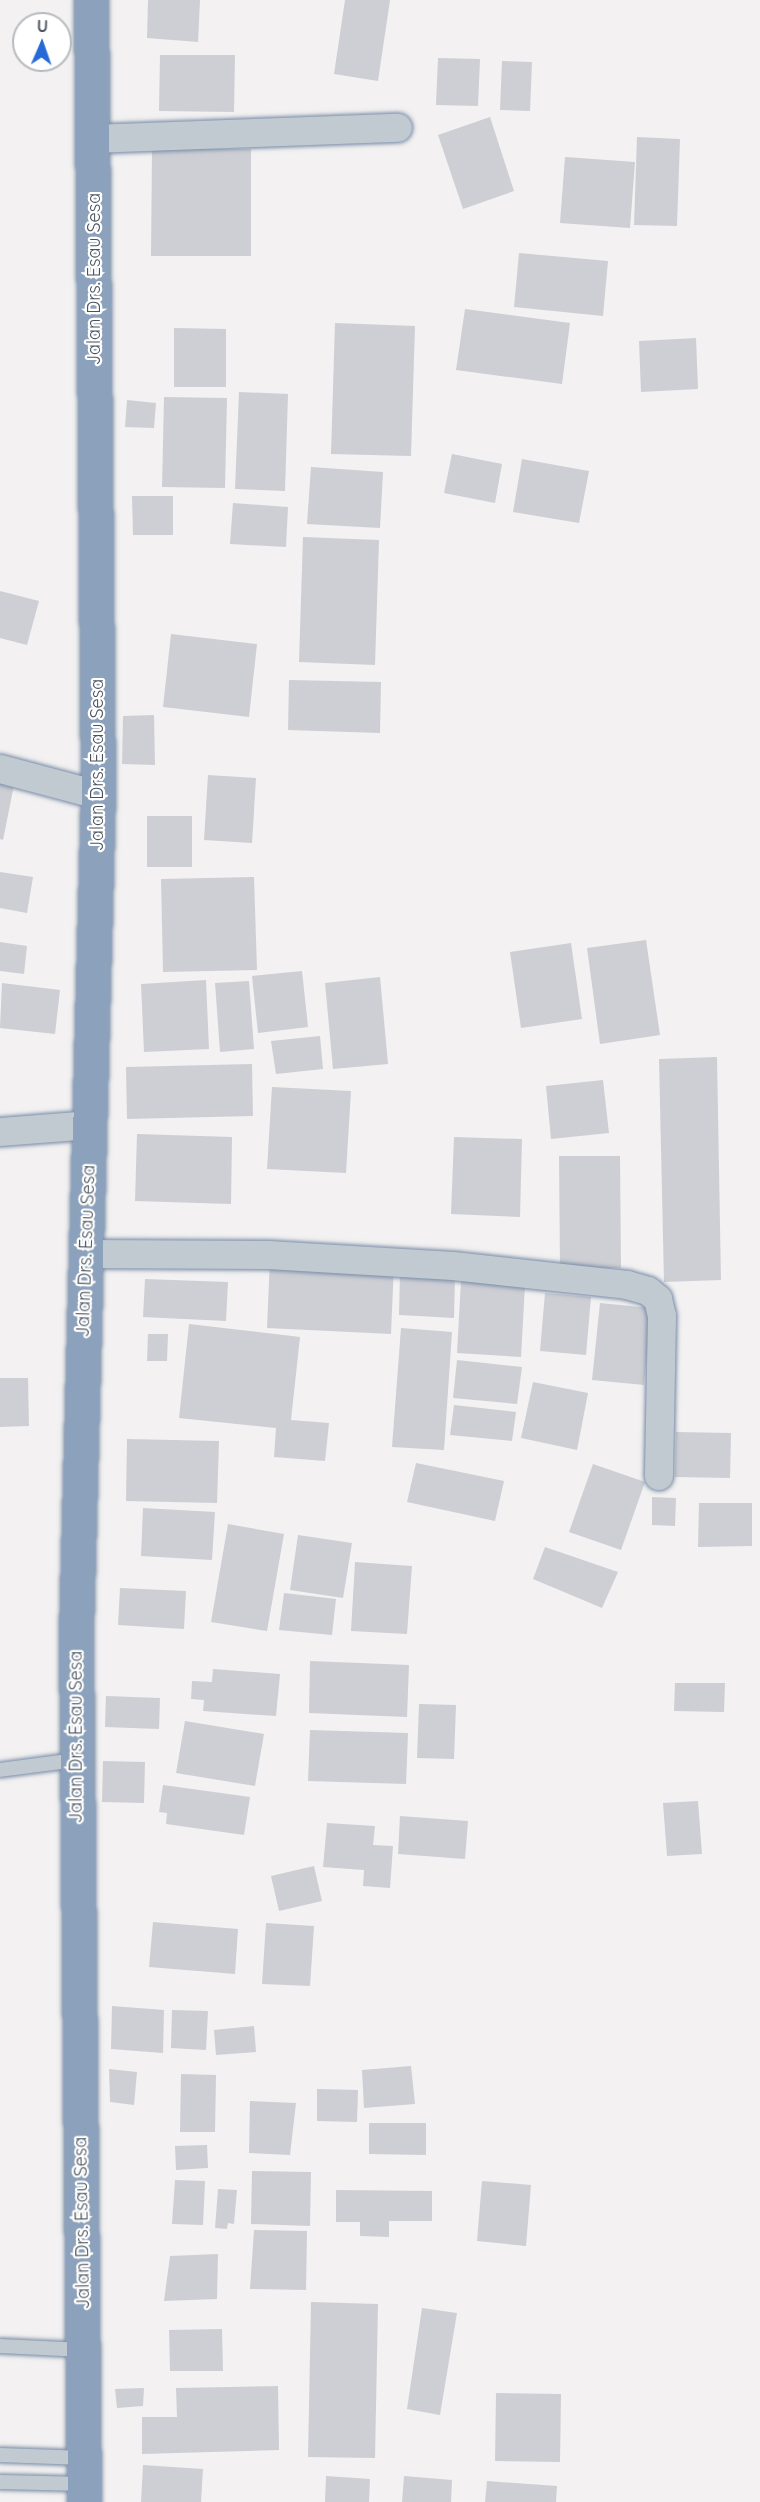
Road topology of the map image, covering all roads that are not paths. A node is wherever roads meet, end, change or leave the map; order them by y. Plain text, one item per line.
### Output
1 (91, 0) edge
2 (398, 128) dead end
3 (93, 139) junction
4 (0, 769) edge
5 (98, 795) junction
6 (90, 1125) junction
7 (0, 1132) edge
8 (87, 1254) junction
9 (659, 1476) dead end
10 (76, 1760) junction
11 (0, 1770) edge
12 (0, 2346) edge
13 (84, 2350) junction
14 (0, 2455) edge
15 (0, 2481) edge
16 (84, 2481) edge

1 - 3 highway, Jalan Drs. Esau Sesa
2 - 3 street
3 - 5 highway, Jalan Drs. Esau Sesa
4 - 5 street
5 - 6 highway, Jalan Drs. Esau Sesa
6 - 7 street
6 - 8 highway, Jalan Drs. Esau Sesa
8 - 9 street
8 - 10 highway, Jalan Drs. Esau Sesa
10 - 11 lane
10 - 13 highway, Jalan Drs. Esau Sesa
12 - 13 lane
13 - 16 highway, Jalan Drs. Esau Sesa
14 - 16 lane
15 - 16 lane

